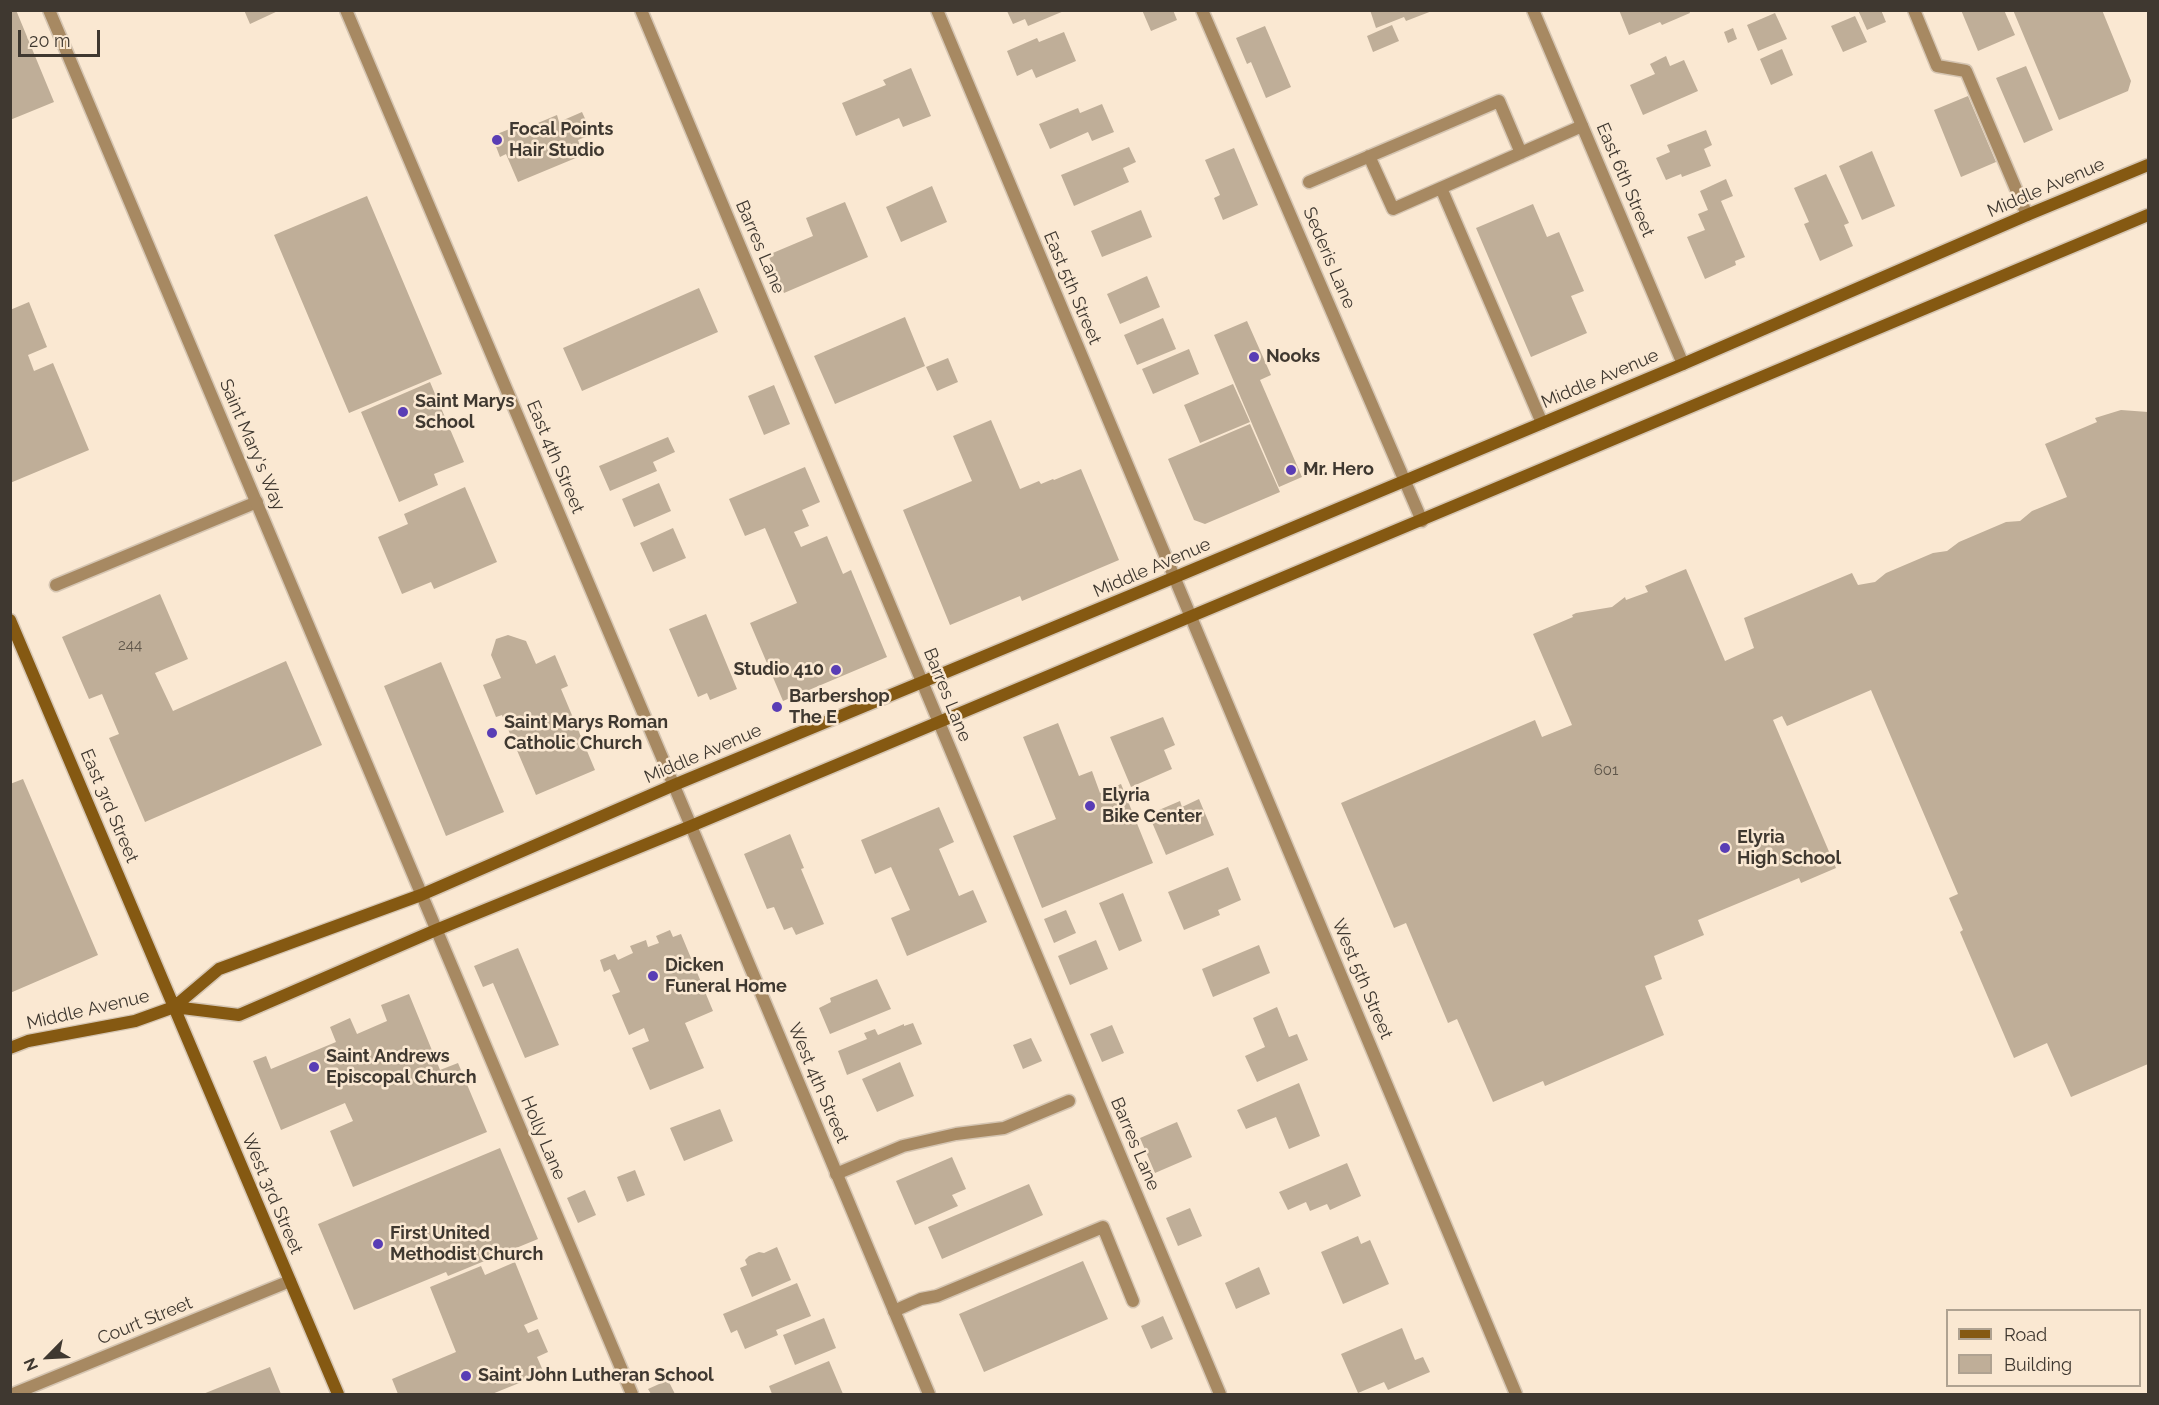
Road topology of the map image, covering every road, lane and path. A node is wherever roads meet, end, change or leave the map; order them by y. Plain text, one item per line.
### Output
1 (50, 10) edge
2 (346, 10) edge
3 (640, 10) edge
4 (937, 10) edge
5 (1202, 10) edge
6 (1533, 10) edge
7 (1914, 10) edge
8 (1582, 126) junction
9 (1521, 153) junction
10 (1369, 156) junction
11 (2148, 165) edge
12 (1309, 182) dead end
13 (1441, 188) junction
14 (2027, 215) junction
15 (2148, 215) edge
16 (1683, 364) junction
17 (1542, 423) junction
18 (1404, 480) junction
19 (257, 502) junction
20 (1422, 521) junction
21 (1173, 579) junction
22 (56, 585) dead end
23 (1190, 617) junction
24 (10, 620) edge
25 (923, 682) junction
26 (939, 723) junction
27 (675, 785) junction
28 (691, 826) junction
29 (421, 895) junction
30 (436, 930) junction
31 (174, 1007) junction
32 (10, 1048) edge
33 (1069, 1101) dead end
34 (837, 1174) junction
35 (290, 1281) junction
36 (1134, 1301) dead end
37 (894, 1311) junction
38 (38, 1390) edge
39 (13, 1395) edge
40 (338, 1395) edge
41 (632, 1395) edge
42 (929, 1395) edge
43 (1220, 1395) edge
44 (1516, 1395) edge

1 - 19 street, Saint Mary's Way
2 - 27 street, East 4th Street
3 - 25 street, Barres Lane
4 - 21 street, East 5th Street
5 - 18 street, Sederis Lane
6 - 8 street, East 6th Street
7 - 14 street
8 - 9 street
8 - 16 street, East 6th Street
9 - 10 street
9 - 13 street
10 - 12 street
10 - 13 street
11 - 14 main road, Middle Avenue
13 - 17 street
14 - 16 main road, Middle Avenue
15 - 20 main road, Middle Avenue
16 - 17 main road, Middle Avenue
17 - 18 main road, Middle Avenue
18 - 20 street, Sederis Lane
18 - 21 main road, Middle Avenue
19 - 22 street
19 - 29 street, Saint Mary's Way
20 - 23 main road, Middle Avenue
21 - 23 street, West 5th Street
21 - 25 main road, Middle Avenue
23 - 26 main road, Middle Avenue
23 - 44 street, West 5th Street
24 - 31 main road, East 3rd Street
25 - 26 street, Barres Lane
25 - 27 main road, Middle Avenue
26 - 28 main road, Middle Avenue
26 - 43 street, Barres Lane
27 - 28 street, West 4th Street
27 - 29 main road, Middle Avenue
28 - 30 main road, Middle Avenue
28 - 34 street, West 4th Street
29 - 30 street, Holly Lane
29 - 31 main road, Middle Avenue
30 - 31 main road, Middle Avenue
30 - 41 street, Holly Lane
31 - 32 main road, Middle Avenue
31 - 35 main road, West 3rd Street
33 - 34 street
34 - 37 street, West 4th Street
35 - 38 street, Court Street
35 - 40 main road, West 3rd Street
36 - 37 street
37 - 42 street, West 4th Street
38 - 39 street, Court Street

